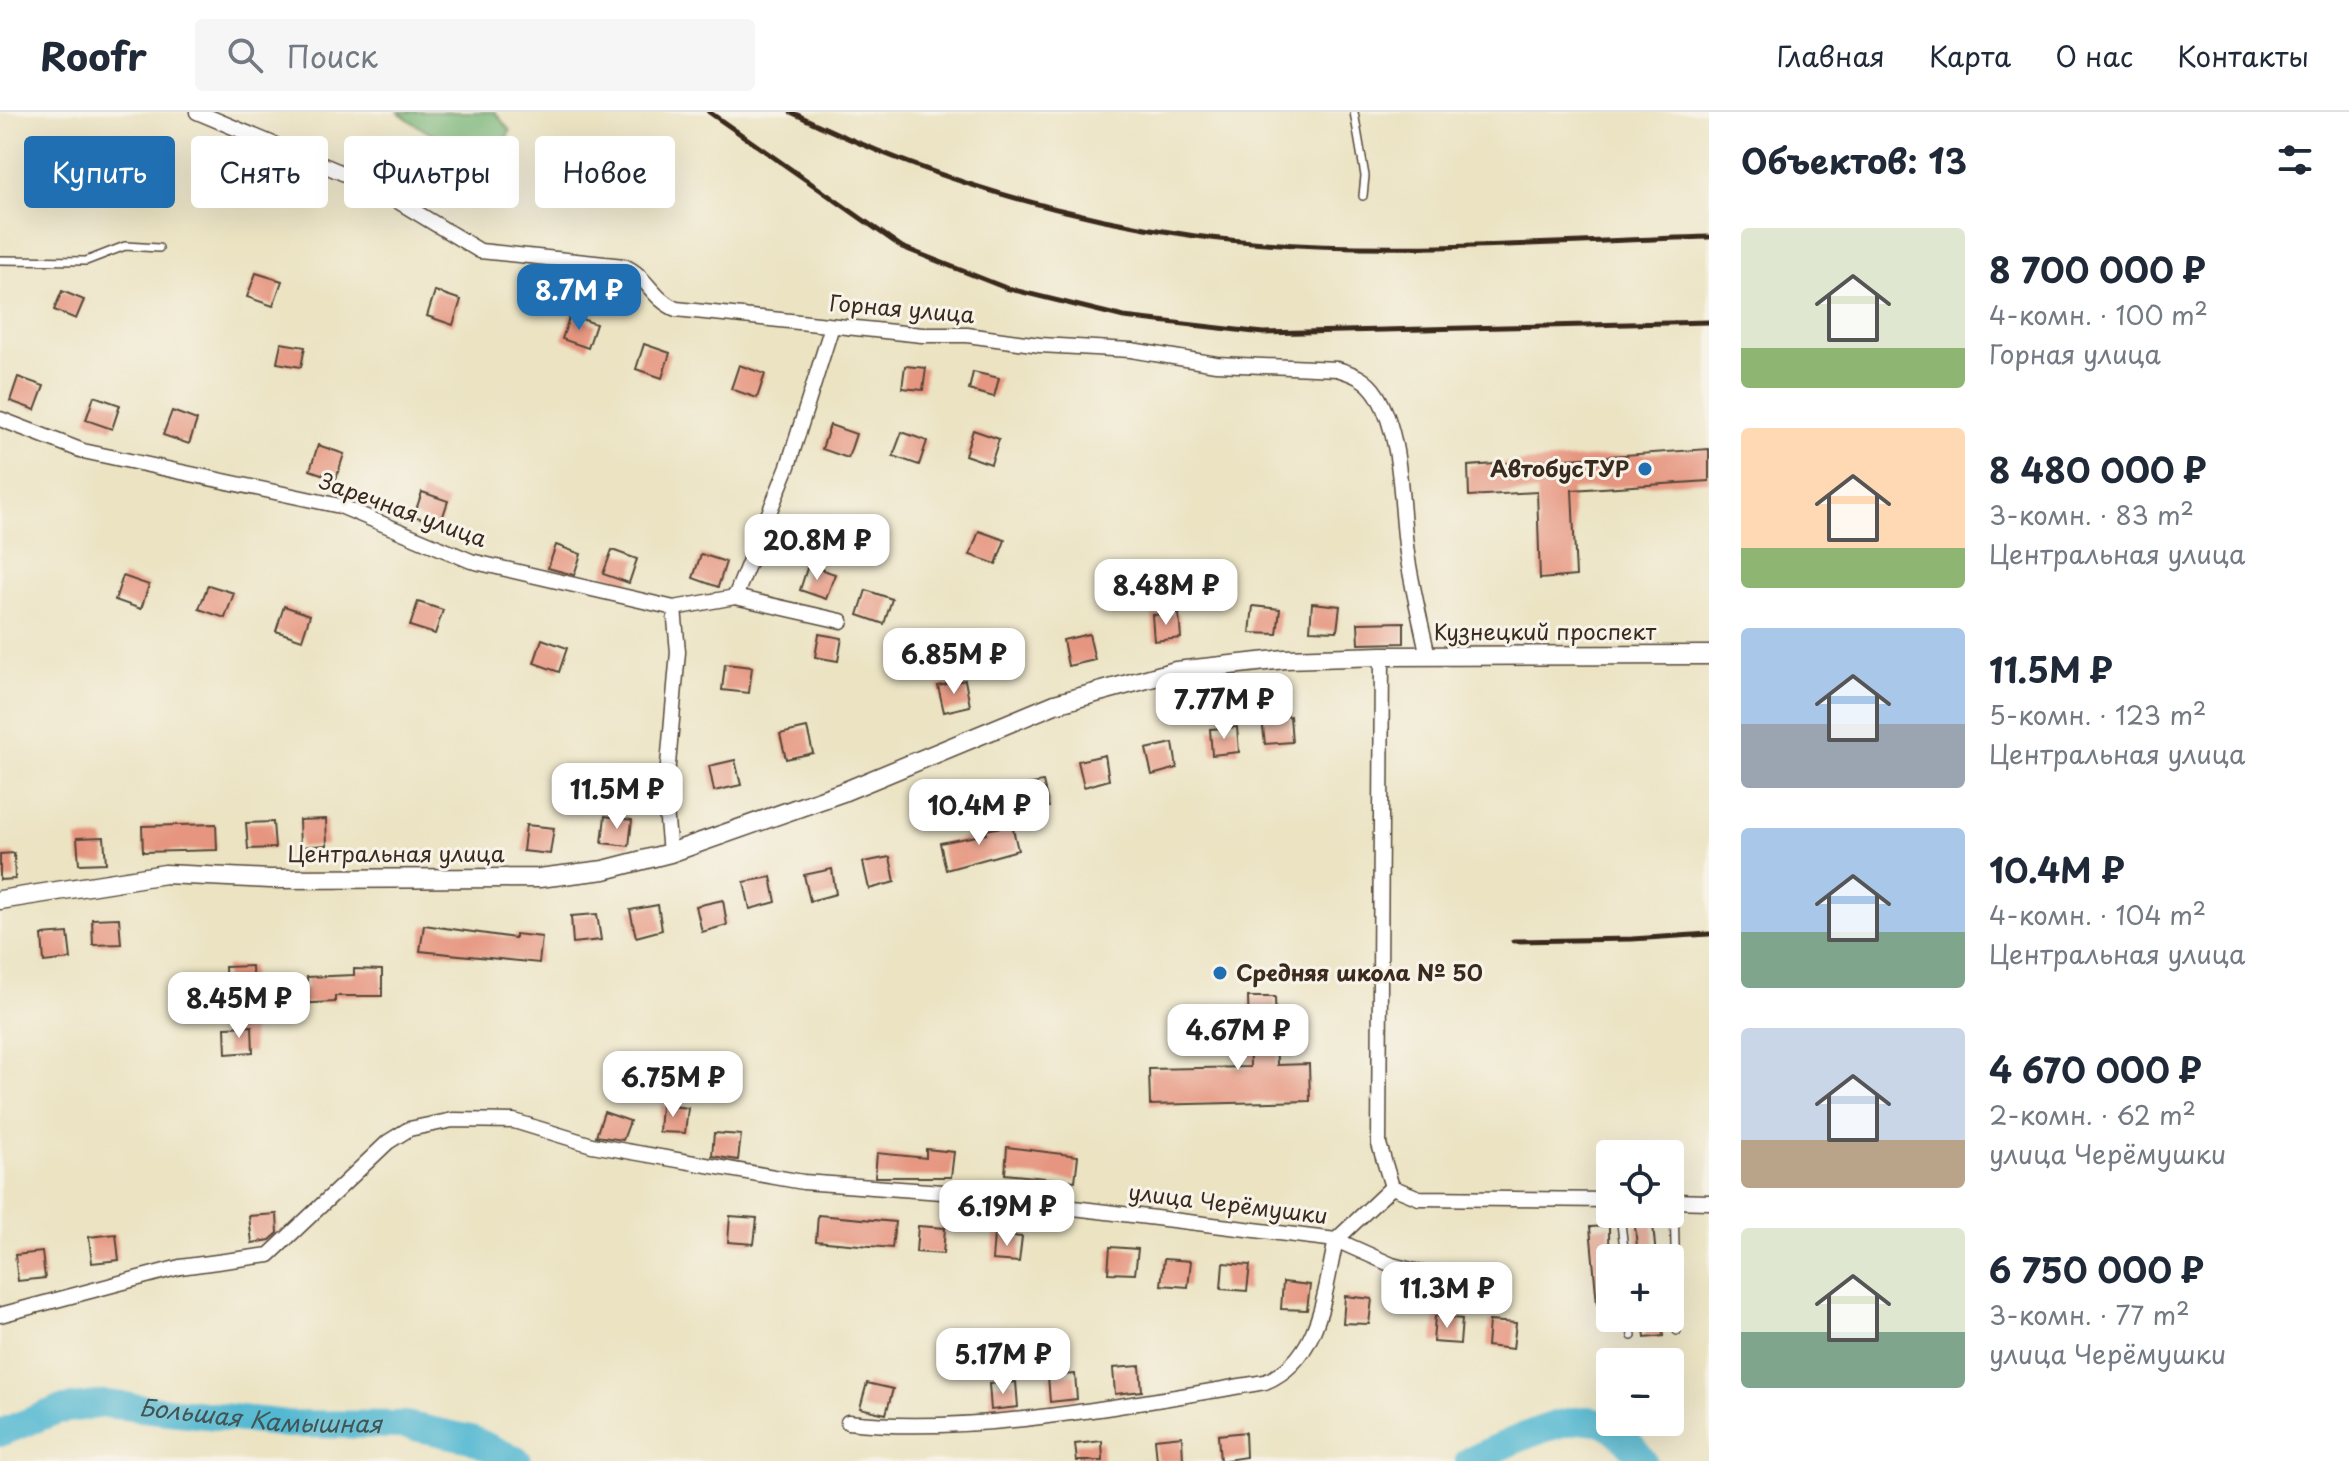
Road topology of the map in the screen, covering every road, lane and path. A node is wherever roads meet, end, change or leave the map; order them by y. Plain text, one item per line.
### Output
1 (197, 112) edge
2 (1354, 112) edge
3 (1363, 196) dead end
4 (159, 248) dead end
5 (0, 260) edge
6 (832, 326) junction
7 (0, 419) edge
8 (735, 597) junction
9 (674, 608) junction
10 (841, 621) dead end
11 (1709, 655) edge
12 (1382, 656) junction
13 (1428, 657) junction
14 (670, 853) junction
15 (0, 900) edge
16 (1392, 1187) junction
17 (1596, 1200) edge
18 (1684, 1201) edge
19 (1709, 1202) edge
20 (1336, 1240) junction
21 (1499, 1293) dead end
22 (0, 1315) edge
23 (1632, 1332) edge
24 (1632, 1336) dead end
25 (848, 1422) dead end

1 - 6 street, Горная улица
2 - 3 lane
4 - 5 lane
6 - 8 street
6 - 13 street, Горная улица
7 - 9 street, Заречная улица
8 - 9 street, Заречная улица
8 - 10 street, Заречная улица
9 - 14 street
11 - 13 street, Кузнецкий проспект
12 - 13 street, Кузнецкий проспект
12 - 14 street, Центральная улица
12 - 16 street
14 - 15 street, Центральная улица
16 - 17 street
16 - 20 street, улица Черёмушки
18 - 19 street
20 - 21 street
20 - 22 street, улица Черёмушки
20 - 25 street
23 - 24 lane

